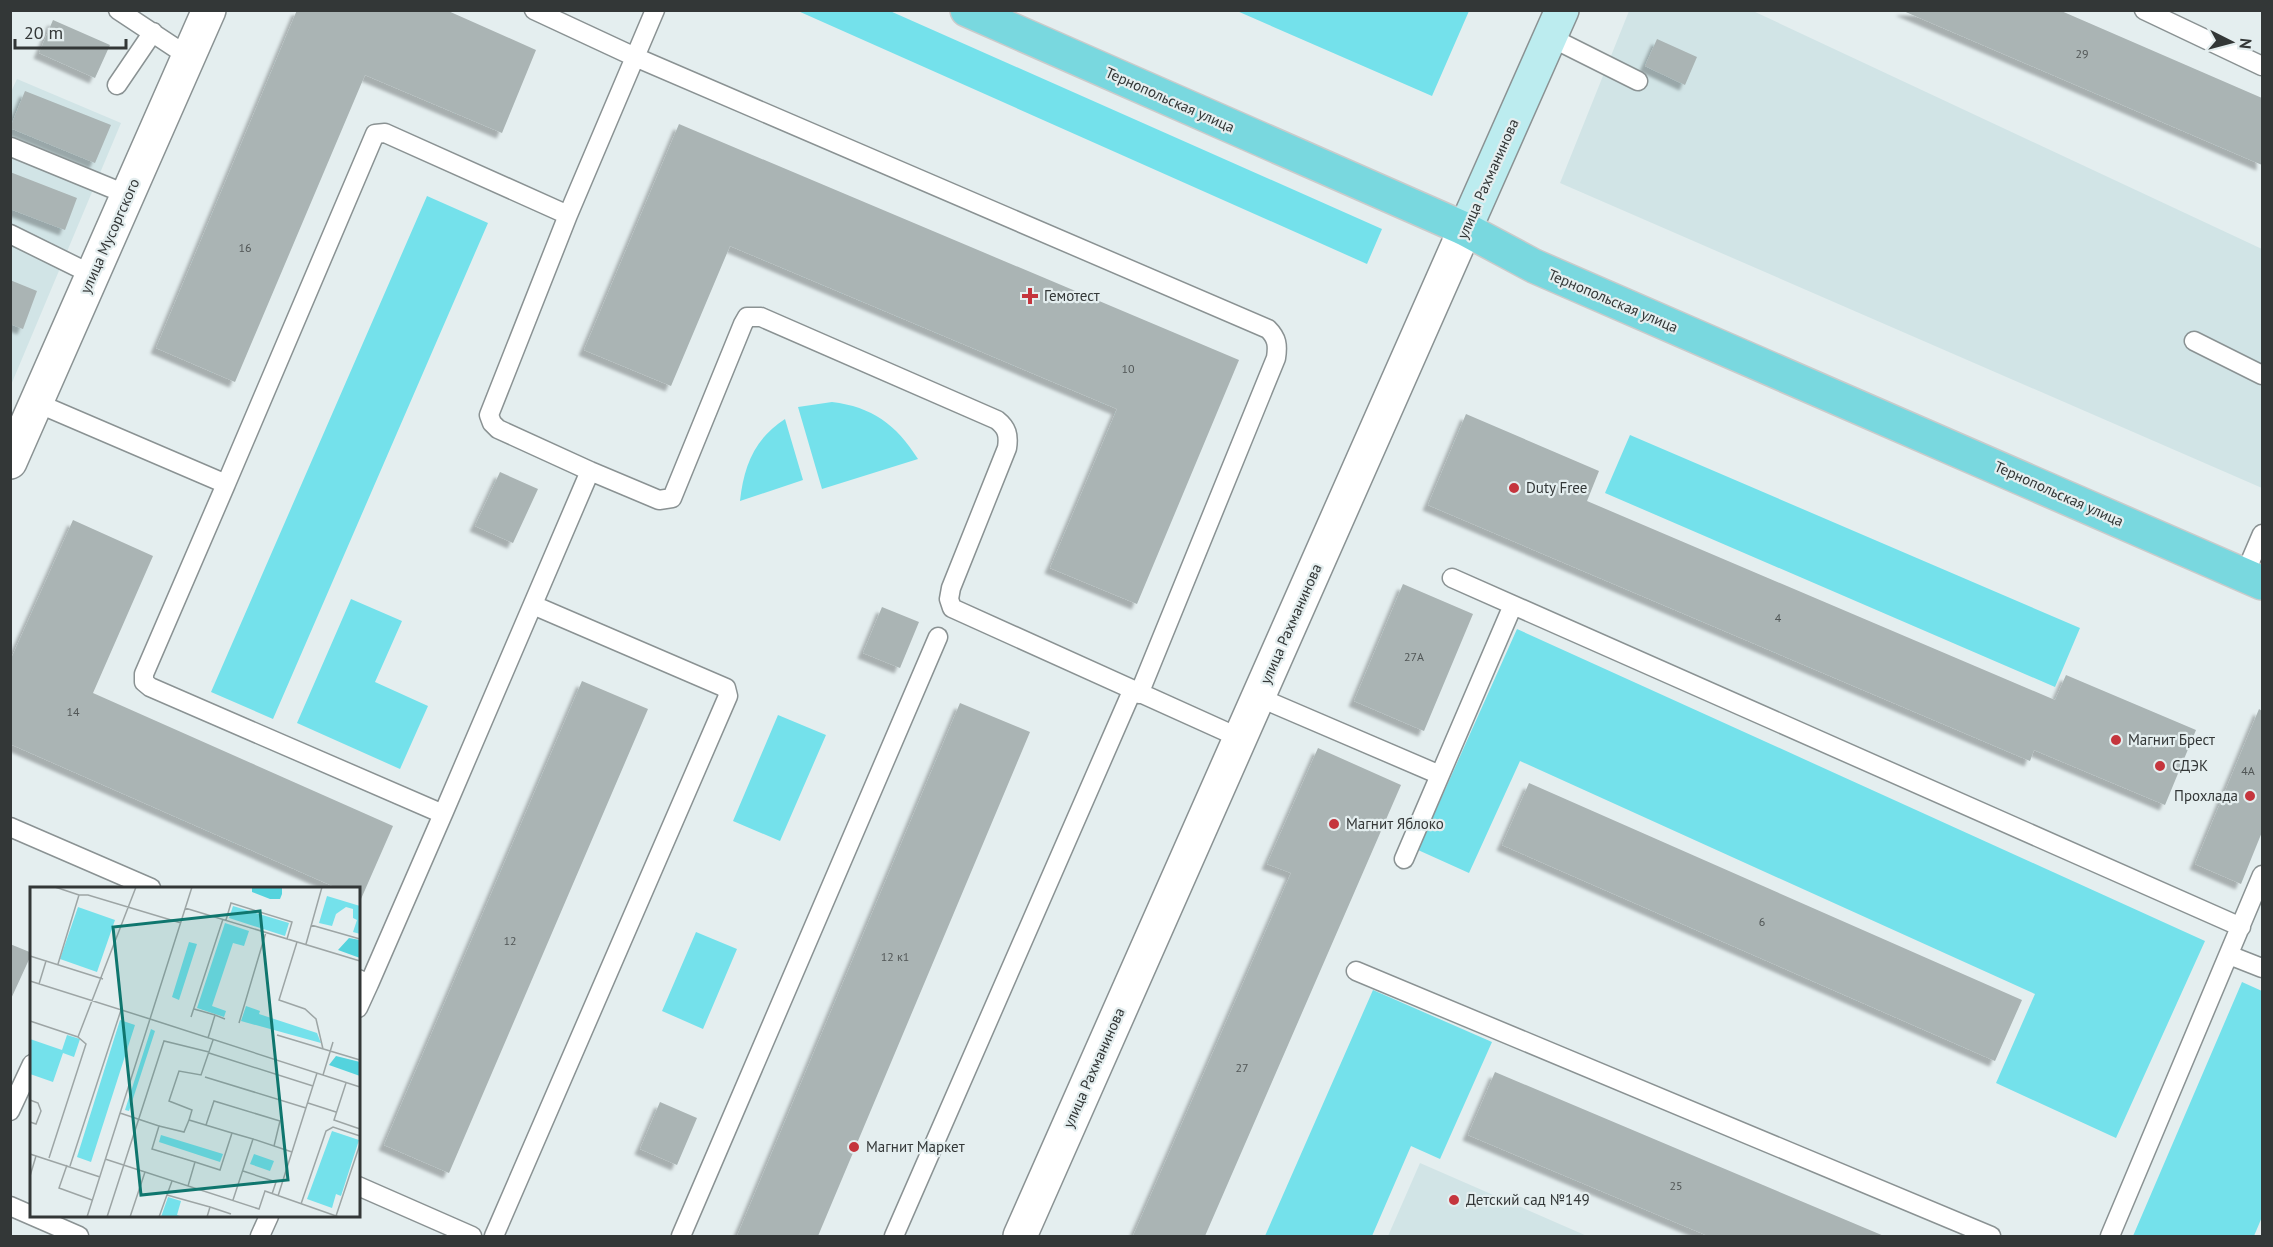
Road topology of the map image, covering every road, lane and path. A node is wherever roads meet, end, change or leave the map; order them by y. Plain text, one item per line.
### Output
1 (118, 10) edge
2 (209, 10) edge
3 (534, 10) edge
4 (655, 10) edge
5 (967, 10) edge
6 (2144, 10) edge
7 (1556, 24) edge
8 (153, 32) junction
9 (189, 57) junction
10 (635, 57) junction
11 (2262, 66) edge
12 (1638, 81) dead end
13 (117, 85) dead end
14 (11, 147) edge
15 (128, 195) junction
16 (567, 215) junction
17 (1465, 229) junction
18 (10, 234) edge
19 (93, 275) junction
20 (2194, 341) dead end
21 (2262, 375) edge
22 (37, 403) junction
23 (10, 462) edge
24 (590, 471) junction
25 (226, 484) junction
26 (2262, 534) edge
27 (1452, 578) dead end
28 (2253, 580) edge
29 (533, 605) junction
30 (1513, 605) junction
31 (938, 637) dead end
32 (1135, 692) junction
33 (1258, 697) junction
34 (1240, 738) junction
35 (1440, 775) junction
36 (443, 814) junction
37 (10, 827) edge
38 (1404, 859) dead end
39 (2262, 875) edge
40 (113, 881) edge
41 (146, 887) edge
42 (2241, 927) junction
43 (2229, 955) junction
44 (2262, 968) edge
45 (1356, 971) dead end
46 (364, 981) edge
47 (360, 999) edge
48 (30, 1068) edge
49 (10, 1111) edge
50 (360, 1187) edge
51 (10, 1206) edge
52 (30, 1215) edge
53 (35, 1217) edge
54 (268, 1217) edge
55 (79, 1236) edge
56 (260, 1236) edge
57 (472, 1236) edge
58 (494, 1236) edge
59 (681, 1236) edge
60 (894, 1236) edge
61 (1020, 1236) edge
62 (1991, 1236) edge
63 (2110, 1236) edge

1 - 8 lane
2 - 9 street, улица Мусоргского
3 - 10 lane
4 - 10 lane
5 - 17 main road, Тернопольская улица
6 - 11 lane
7 - 12 lane
7 - 17 main road, улица Рахманинова
8 - 9 lane
8 - 13 lane
9 - 15 street, улица Мусоргского
10 - 16 lane
10 - 32 lane
14 - 15 lane
15 - 19 street, улица Мусоргского
16 - 24 lane
16 - 25 lane
17 - 28 main road, Тернопольская улица
17 - 33 street, улица Рахманинова
18 - 19 lane
19 - 22 street, улица Мусоргского
20 - 21 lane
22 - 23 street, улица Мусоргского
22 - 25 lane
24 - 29 lane
24 - 32 lane
25 - 36 lane
26 - 28 lane
27 - 30 lane
29 - 36 lane
29 - 58 lane
30 - 35 lane
30 - 42 lane
31 - 59 lane
32 - 34 lane
32 - 60 lane
33 - 34 street, улица Рахманинова
33 - 35 lane
34 - 61 street, улица Рахманинова
35 - 38 lane
36 - 46 lane
37 - 40 lane
39 - 42 lane
40 - 41 lane
42 - 43 lane
43 - 44 lane
43 - 63 lane
45 - 62 lane
46 - 47 lane
48 - 49 lane
50 - 57 lane
51 - 52 lane
53 - 55 lane
54 - 56 lane

